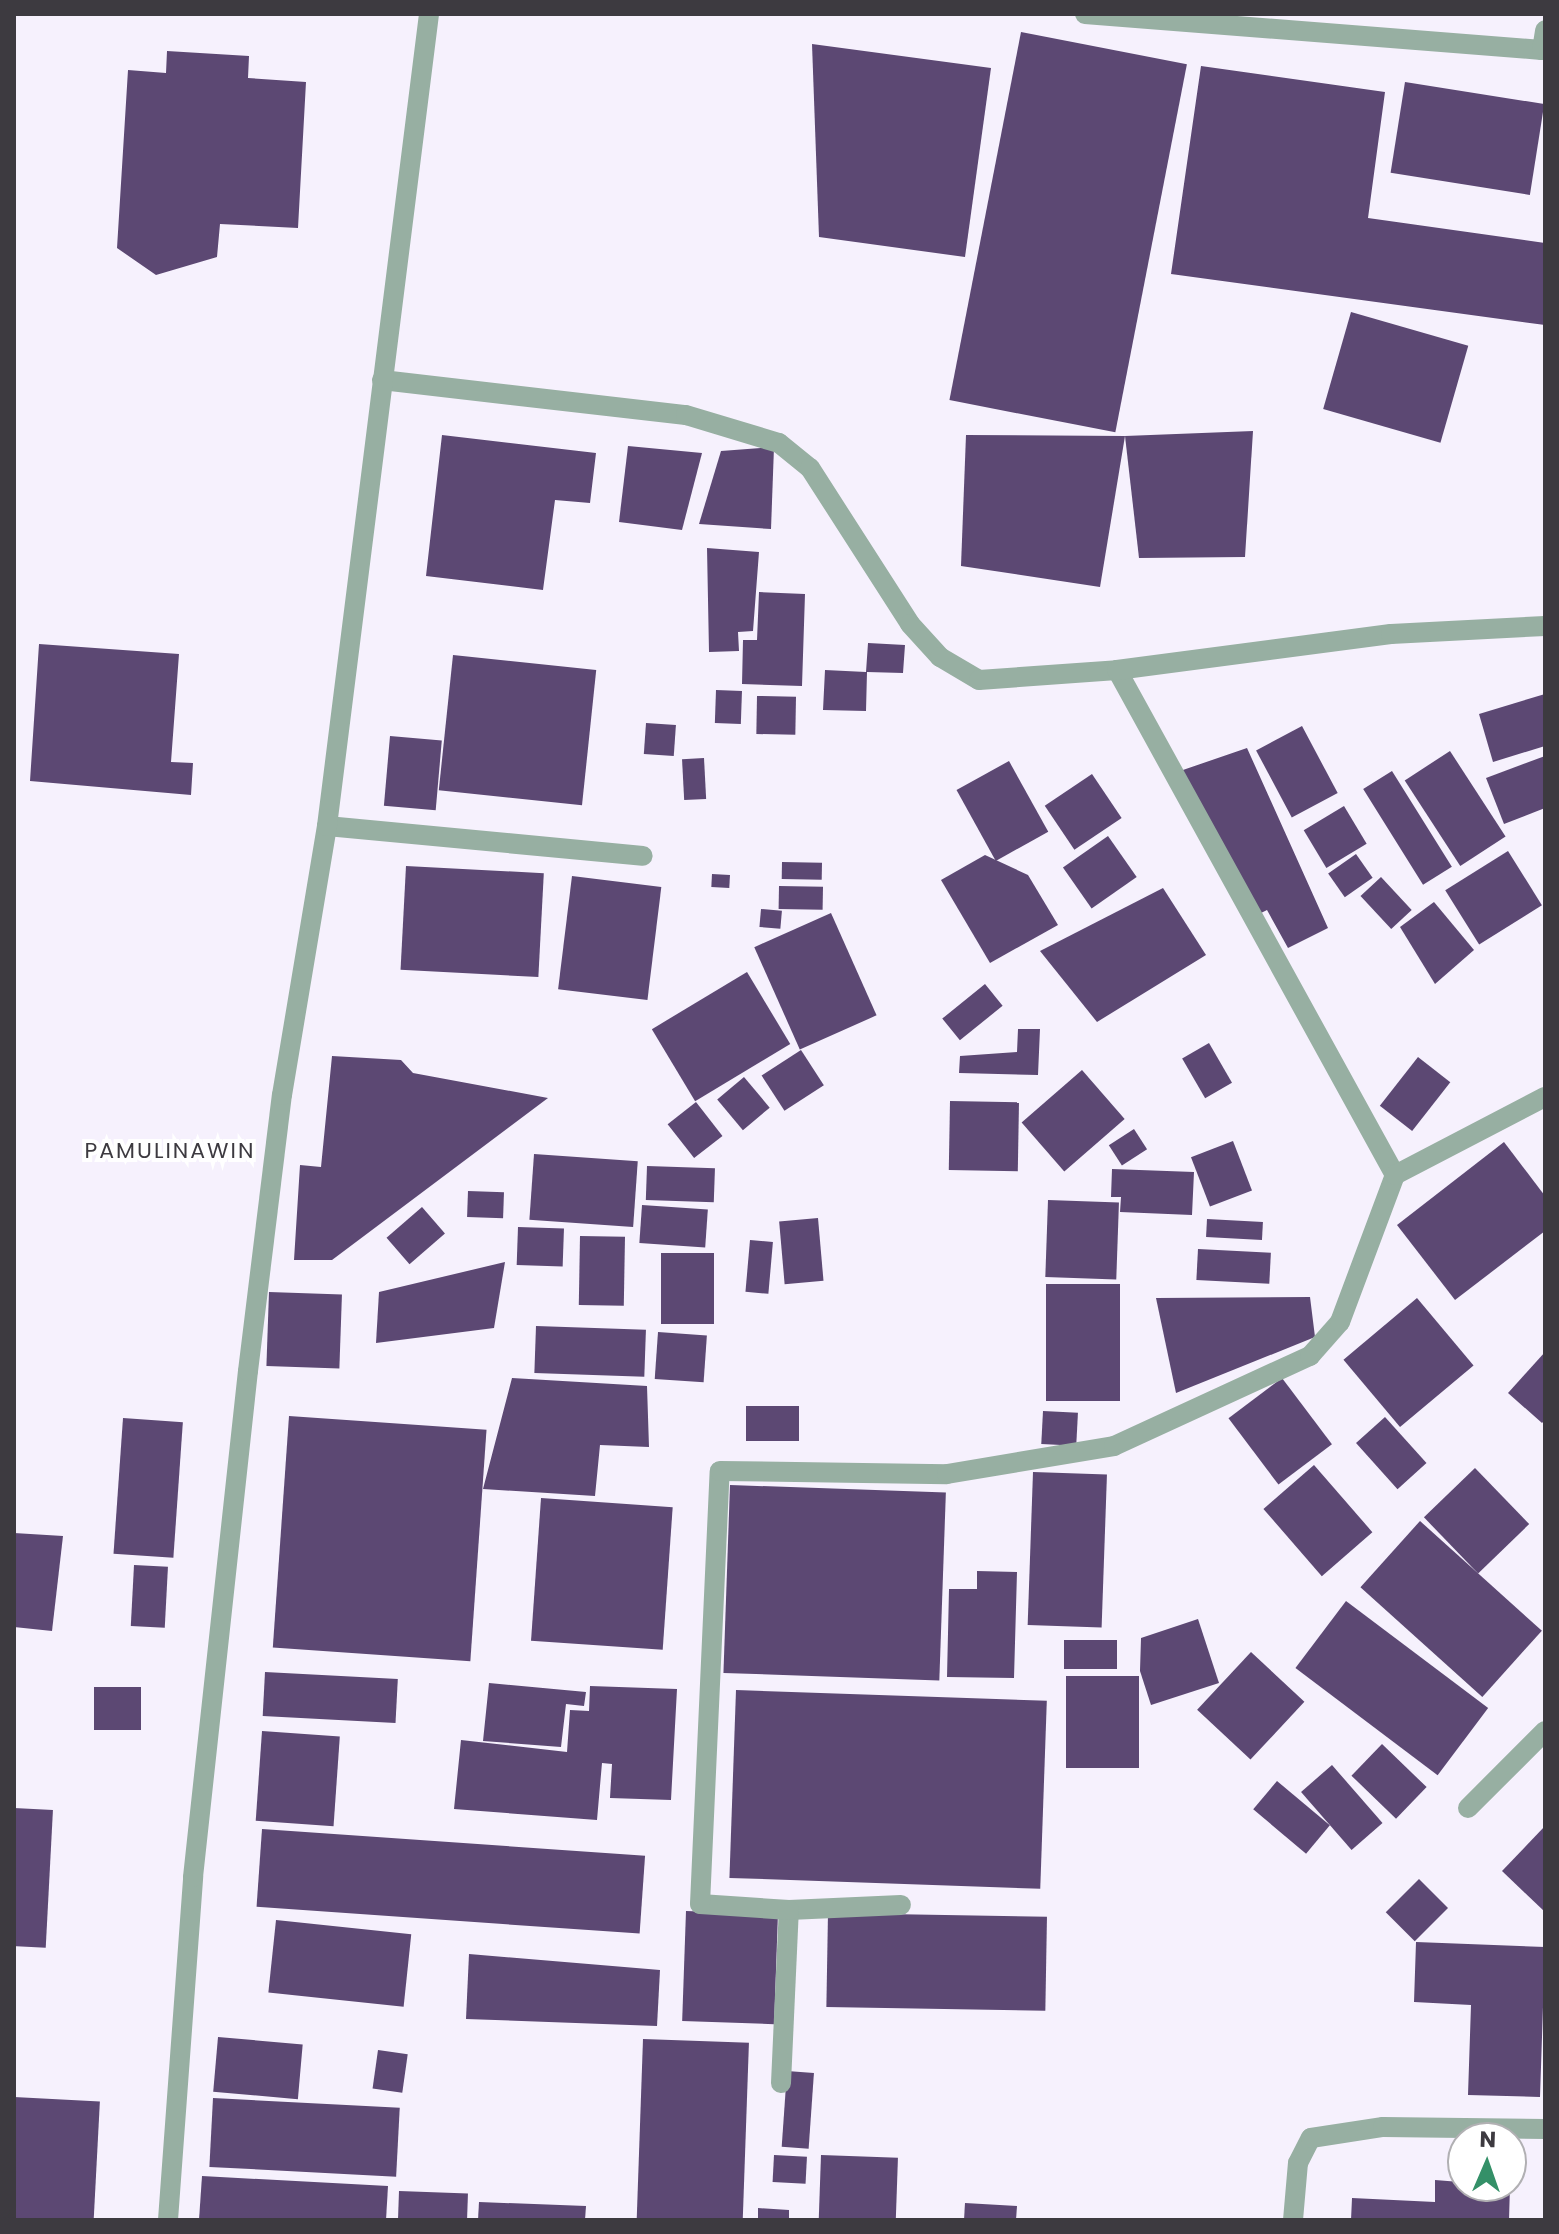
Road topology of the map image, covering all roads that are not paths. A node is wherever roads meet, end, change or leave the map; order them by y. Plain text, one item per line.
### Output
1 (429, 14) edge
2 (1085, 14) edge
3 (1545, 30) edge
4 (382, 380) junction
5 (1545, 626) edge
6 (1117, 670) junction
7 (327, 826) junction
8 (643, 856) dead end
9 (1545, 1097) edge
10 (1395, 1175) junction
11 (1545, 1731) edge
12 (1468, 1808) dead end
13 (901, 1905) dead end
14 (789, 1910) junction
15 (781, 2083) dead end
16 (1545, 2129) edge
17 (168, 2220) edge
18 (1293, 2220) edge

1 - 4 street
2 - 3 street
4 - 6 street
4 - 7 street
5 - 6 street
6 - 10 street
7 - 8 street
7 - 17 street
9 - 10 street
10 - 14 street
11 - 12 street
13 - 14 street
14 - 15 street
16 - 18 street

